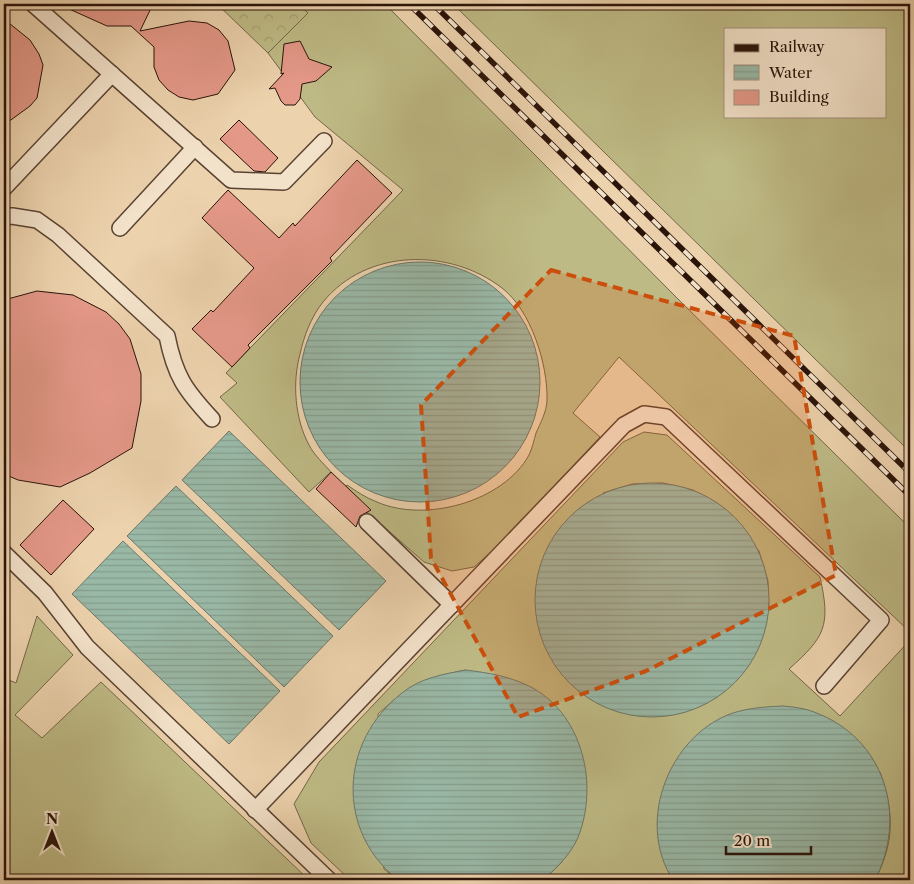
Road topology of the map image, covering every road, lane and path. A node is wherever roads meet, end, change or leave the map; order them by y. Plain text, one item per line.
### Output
1 (33, 4) edge
2 (112, 74) junction
3 (324, 141) dead end
4 (195, 147) junction
5 (4, 188) edge
6 (4, 217) edge
7 (120, 228) dead end
8 (212, 419) dead end
9 (367, 522) dead end
10 (4, 553) edge
11 (452, 605) junction
12 (824, 686) dead end
13 (256, 810) junction
14 (329, 880) edge

1 - 2 lane
2 - 4 lane
2 - 5 lane
3 - 4 lane
4 - 7 lane
6 - 8 lane
9 - 11 lane
10 - 13 lane
11 - 12 lane
11 - 13 lane
13 - 14 lane

